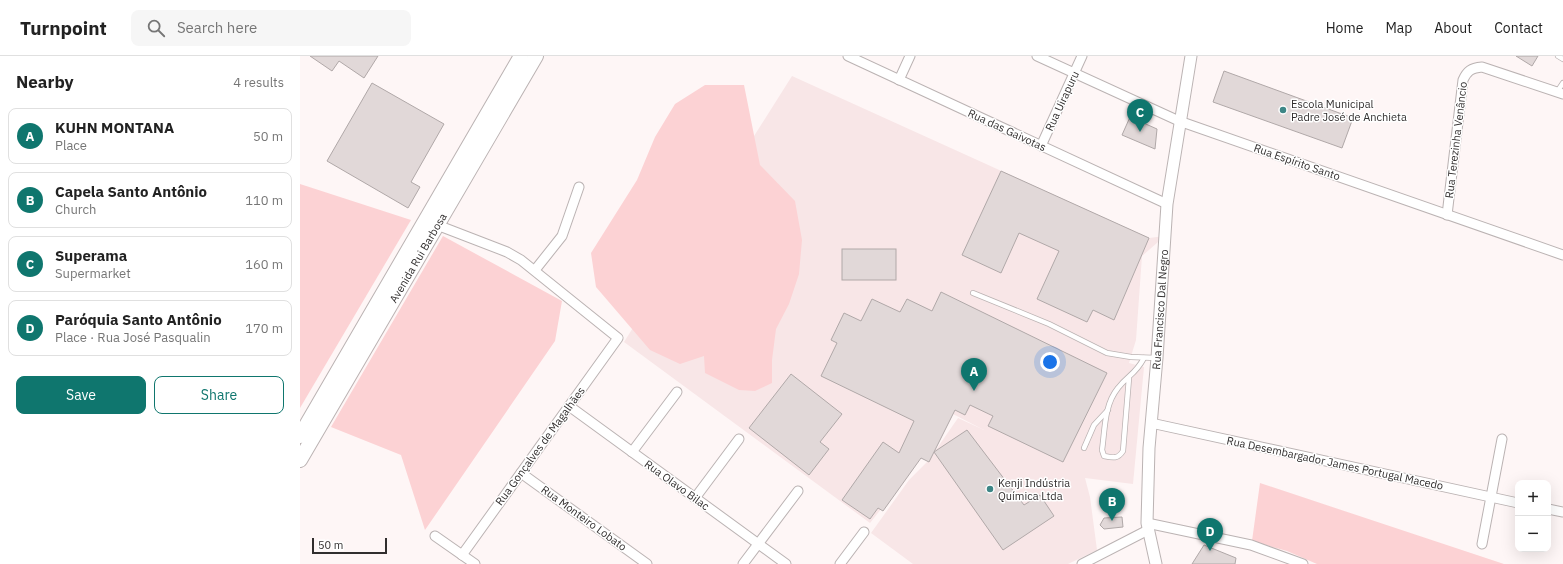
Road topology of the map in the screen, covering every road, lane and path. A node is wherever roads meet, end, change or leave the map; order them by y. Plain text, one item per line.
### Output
1 (521, 56) edge
2 (536, 56) edge
3 (848, 56) edge
4 (910, 56) edge
5 (1036, 56) edge
6 (1082, 56) edge
7 (1191, 56) edge
8 (1558, 56) edge
9 (1563, 59) edge
10 (1074, 73) junction
11 (899, 80) junction
12 (1563, 83) edge
13 (1560, 93) edge
14 (1179, 121) junction
15 (1041, 146) junction
16 (579, 187) dead end
17 (1167, 204) junction
18 (1448, 215) junction
19 (437, 225) junction
20 (1563, 255) edge
21 (535, 270) junction
22 (973, 293) dead end
23 (1144, 358) junction
24 (1157, 358) junction
25 (1129, 378) junction
26 (677, 392) dead end
27 (569, 406) junction
28 (1108, 410) junction
29 (1151, 423) junction
30 (300, 436) edge
31 (739, 439) dead end
32 (1502, 439) dead end
33 (1084, 448) dead end
34 (632, 452) junction
35 (300, 460) edge
36 (521, 473) junction
37 (798, 491) dead end
38 (1491, 497) junction
39 (695, 498) junction
40 (1515, 501) edge
41 (1551, 510) edge
42 (1563, 512) edge
43 (1148, 526) junction
44 (864, 532) dead end
45 (436, 536) dead end
46 (758, 544) junction
47 (1482, 544) dead end
48 (462, 555) junction
49 (474, 564) edge
50 (647, 564) edge
51 (743, 564) edge
52 (786, 564) edge
53 (840, 564) edge
54 (1082, 564) edge
55 (1156, 564) edge
56 (1303, 564) edge

1 - 30 main road, Avenida Rui Barbosa
2 - 19 main road, Avenida Rui Barbosa
3 - 11 street, Rua das Gaivotas
4 - 11 street
5 - 10 street, Rua Espírito Santo
6 - 10 street, Rua Uirapuru
7 - 14 street, Rua Francisco Dal Negro
8 - 9 lane
10 - 14 street, Rua Espírito Santo
10 - 15 street, Rua Uirapuru
11 - 15 street, Rua das Gaivotas
12 - 13 lane
13 - 18 street, Rua Terezinha Venâncio
14 - 17 street, Rua Francisco Dal Negro
14 - 18 street, Rua Espírito Santo
15 - 17 street, Rua das Gaivotas
16 - 21 street
17 - 24 street, Rua Francisco Dal Negro
18 - 20 street, Rua Espírito Santo
19 - 21 street
19 - 35 main road, Avenida Rui Barbosa
21 - 27 street, Rua Gonçalves de Magalhães
22 - 23 lane
23 - 24 lane
23 - 25 lane
24 - 29 street, Rua Francisco Dal Negro
25 - 28 lane
25 - 28 lane
26 - 34 street
27 - 34 street, Rua Olavo Bilac
27 - 36 street, Rua Gonçalves de Magalhães
28 - 33 lane
29 - 38 street, Rua Desembargador James Portugal Macedo
29 - 43 street, Rua Francisco Dal Negro
31 - 39 street
32 - 38 street
34 - 39 street, Rua Olavo Bilac
36 - 48 street, Rua Gonçalves de Magalhães
36 - 50 street, Rua Monteiro Lobato
37 - 46 street
38 - 40 street, Rua Desembargador James Portugal Macedo
38 - 47 street
39 - 46 street, Rua Olavo Bilac
41 - 42 street
43 - 54 street
43 - 55 street, Rua Francisco Dal Negro
43 - 56 street
44 - 53 street
45 - 48 street
46 - 51 street
46 - 52 street, Rua Olavo Bilac
48 - 49 street

